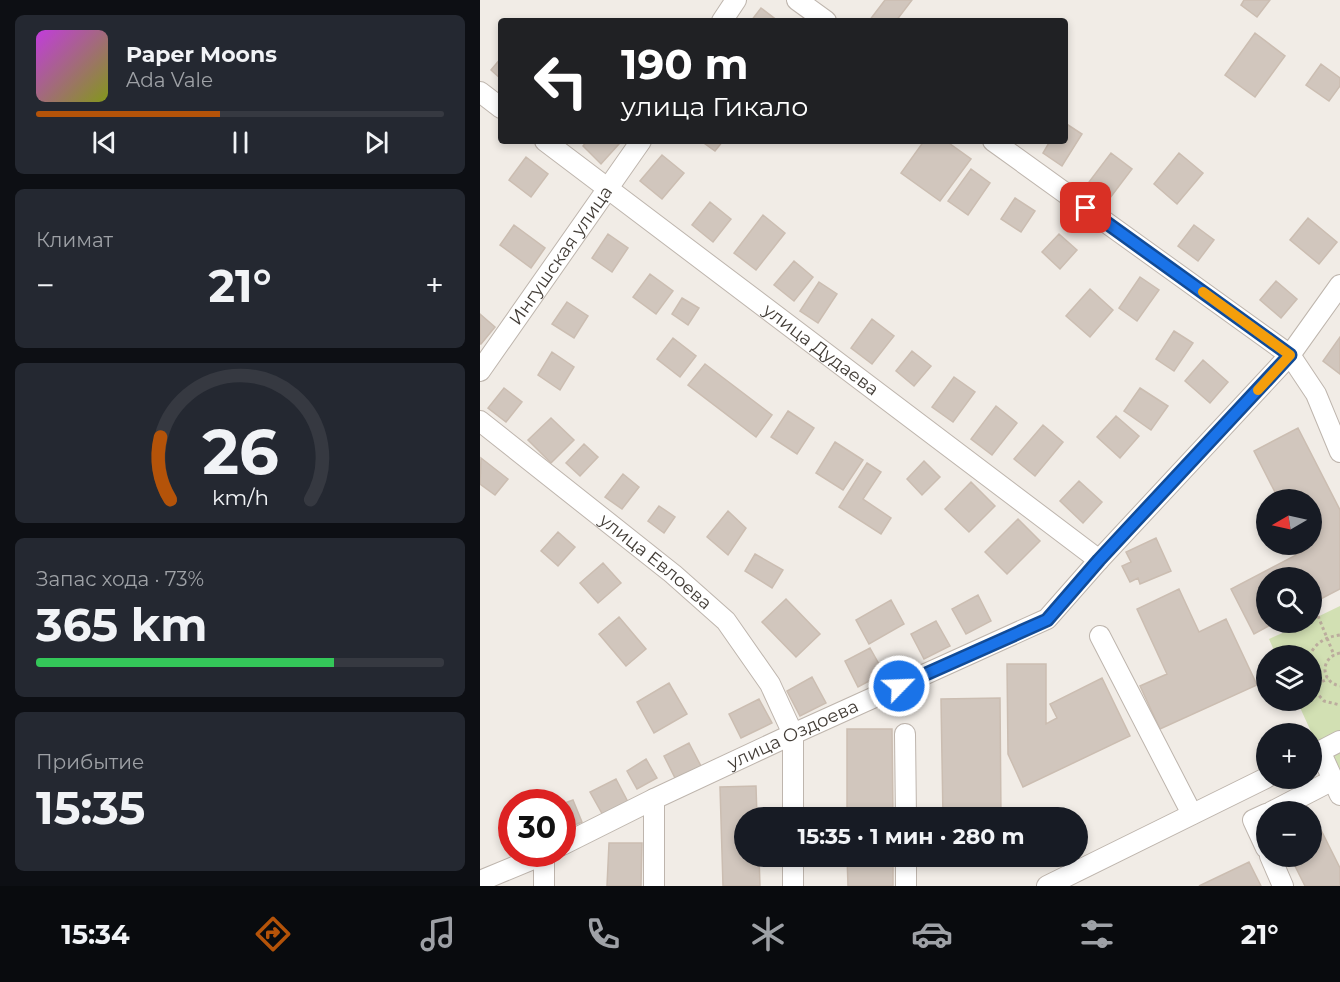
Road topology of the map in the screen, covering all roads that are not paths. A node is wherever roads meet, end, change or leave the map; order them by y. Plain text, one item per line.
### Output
1 (736, 0) edge
2 (797, 0) edge
3 (724, 18) edge
4 (822, 18) edge
5 (480, 92) edge
6 (498, 106) edge
7 (548, 144) edge
8 (639, 144) edge
9 (997, 144) edge
10 (609, 190) junction
11 (1340, 285) edge
12 (1290, 355) junction
13 (480, 370) edge
14 (480, 421) edge
15 (1340, 452) edge
16 (1099, 560) junction
17 (1100, 636) dead end
18 (793, 734) junction
19 (905, 734) dead end
20 (1340, 741) edge
21 (1322, 751) edge
22 (1322, 764) edge
23 (1256, 783) edge
24 (1336, 788) edge
25 (654, 799) junction
26 (1301, 801) edge
27 (793, 807) edge
28 (906, 807) edge
29 (1192, 814) junction
30 (576, 837) edge
31 (513, 867) edge
32 (544, 867) edge
33 (793, 867) edge
34 (906, 867) edge
35 (1275, 867) edge
36 (480, 881) edge
37 (544, 886) edge
38 (654, 886) edge
39 (793, 886) edge
40 (906, 886) edge
41 (1047, 886) edge
42 (1283, 886) edge

1 - 3 street
2 - 4 street
5 - 6 street
7 - 10 street, улица Дудаева
8 - 10 street, Ингушская улица
9 - 12 street
10 - 13 street, Ингушская улица
10 - 16 street, улица Дудаева
11 - 12 street, улица Оздоева
12 - 15 street
12 - 16 street, улица Оздоева
14 - 18 street, улица Евлоева
16 - 18 street, улица Оздоева
17 - 29 street
18 - 25 street, улица Оздоева
18 - 27 street
19 - 28 street
20 - 21 street
22 - 24 street
23 - 29 street
24 - 26 street
25 - 30 street, улица Оздоева
25 - 38 street
29 - 41 street
31 - 36 street
32 - 37 street
33 - 39 street
34 - 40 street
35 - 42 street

